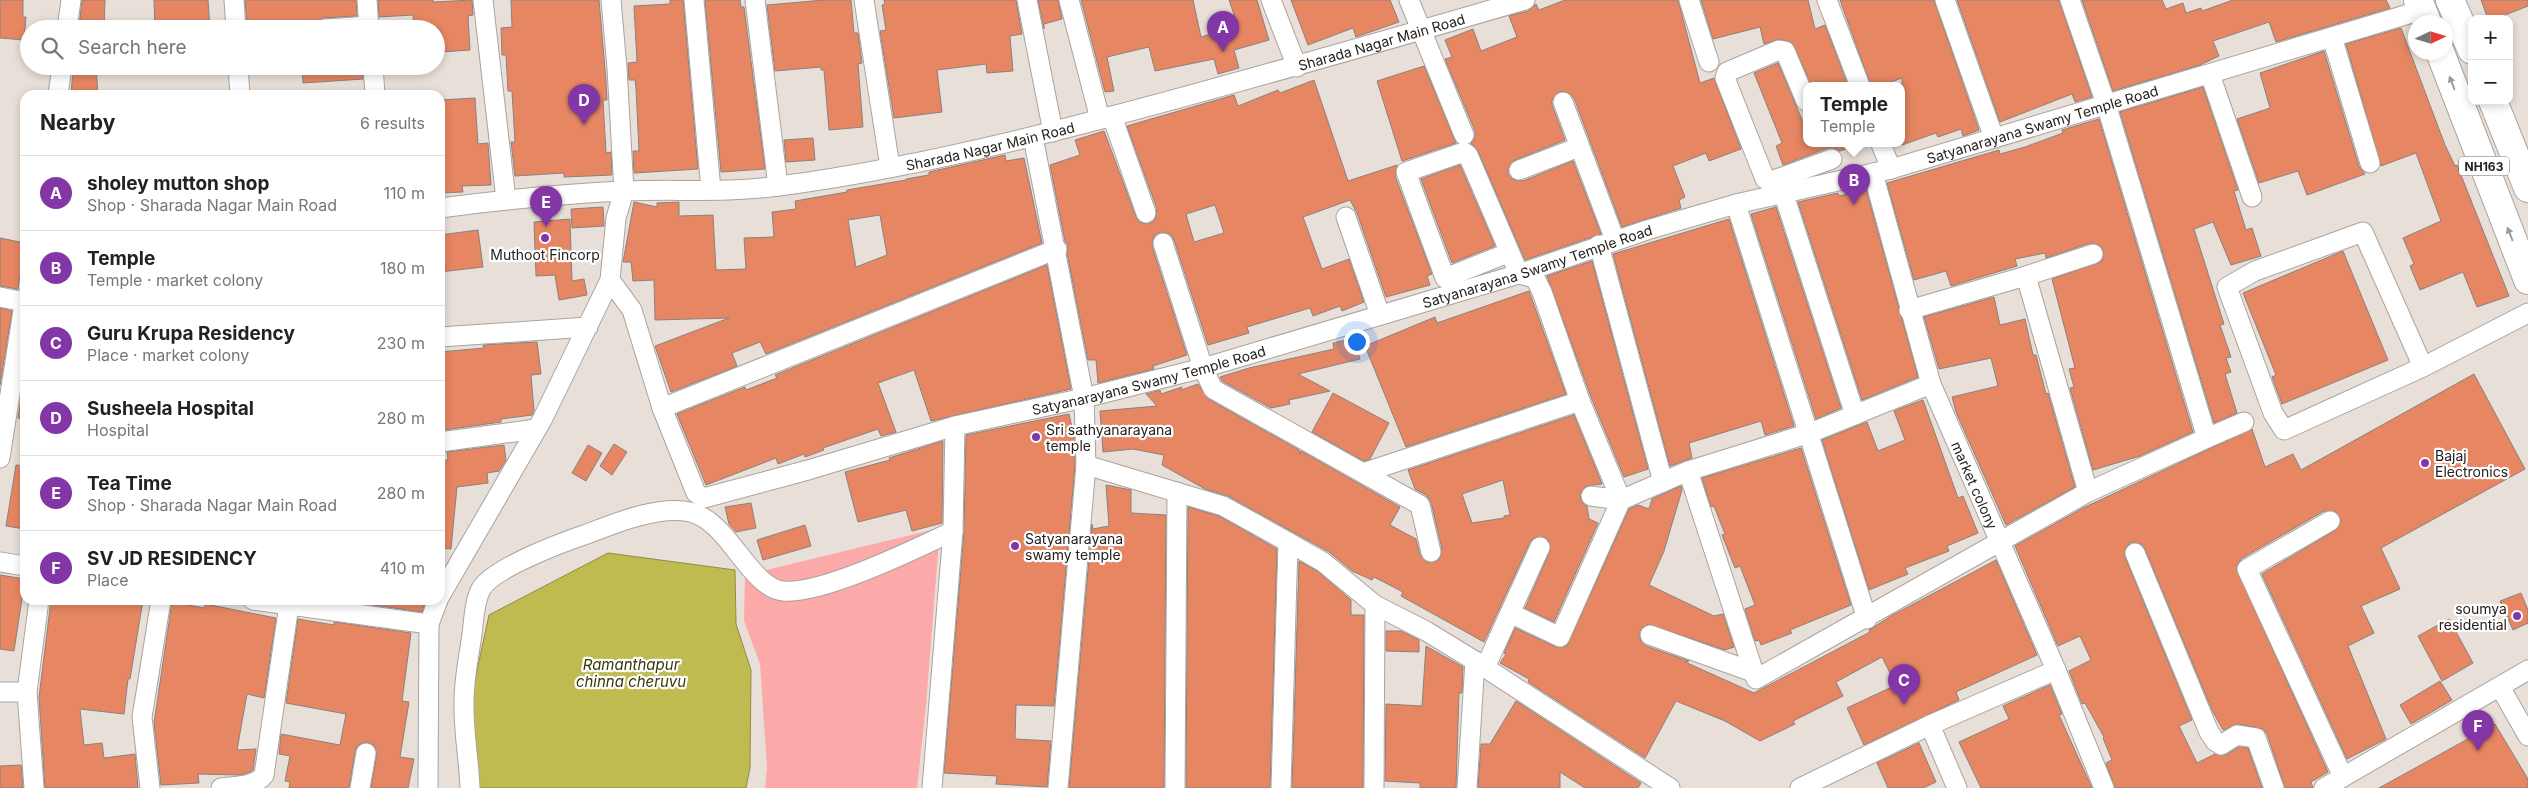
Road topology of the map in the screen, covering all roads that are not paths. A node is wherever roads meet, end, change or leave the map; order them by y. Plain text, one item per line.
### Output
1 (71, 0) edge
2 (234, 0) edge
3 (366, 0) edge
4 (483, 0) edge
5 (611, 0) edge
6 (694, 0) edge
7 (755, 0) edge
8 (864, 0) edge
9 (1027, 0) edge
10 (1069, 0) edge
11 (1271, 0) edge
12 (1409, 0) edge
13 (1525, 0) edge
14 (1690, 0) edge
15 (1827, 0) edge
16 (1945, 0) edge
17 (2070, 0) edge
18 (2450, 0) edge
19 (2422, 11) edge
20 (68, 20) edge
21 (235, 20) edge
22 (368, 20) edge
23 (1421, 30) junction
24 (2332, 37) junction
25 (2468, 41) edge
26 (2443, 60) edge
27 (1709, 62) dead end
28 (1297, 67) junction
29 (2210, 74) junction
30 (61, 75) edge
31 (239, 75) edge
32 (374, 75) edge
33 (1858, 82) edge
34 (59, 90) edge
35 (240, 90) edge
36 (375, 90) edge
37 (1803, 93) edge
38 (1563, 102) dead end
39 (2106, 104) junction
40 (2495, 105) edge
41 (1106, 118) junction
42 (1053, 132) junction
43 (1464, 135) dead end
44 (1033, 137) junction
45 (1994, 138) junction
46 (1579, 147) junction
47 (1882, 147) edge
48 (1829, 151) edge
49 (2370, 163) dead end
50 (890, 167) junction
51 (1891, 169) junction
52 (1519, 170) dead end
53 (1873, 173) junction
54 (1840, 181) junction
55 (778, 186) junction
56 (2528, 188) edge
57 (711, 190) junction
58 (624, 191) junction
59 (1784, 195) junction
60 (2252, 197) dead end
61 (506, 200) junction
62 (1736, 204) junction
63 (445, 207) edge
64 (1146, 213) dead end
65 (1346, 217) dead end
66 (1607, 243) junction
67 (1163, 244) dead end
68 (1057, 249) junction
69 (1508, 253) junction
70 (2093, 254) dead end
71 (1519, 274) junction
72 (2026, 276) junction
73 (610, 280) junction
74 (2528, 280) edge
75 (0, 297) edge
76 (20, 299) edge
77 (1909, 310) junction
78 (2528, 313) edge
79 (1380, 315) junction
80 (588, 327) junction
81 (20, 332) edge
82 (445, 337) edge
83 (2423, 367) junction
84 (1203, 368) junction
85 (1931, 384) junction
86 (1084, 398) junction
87 (1580, 401) junction
88 (662, 408) junction
89 (1856, 415) junction
90 (2244, 422) dead end
91 (955, 426) junction
92 (536, 429) junction
93 (1810, 434) junction
94 (2207, 438) junction
95 (445, 441) edge
96 (0, 458) edge
97 (1086, 465) junction
98 (1688, 471) junction
99 (1363, 473) junction
100 (1663, 482) junction
101 (1177, 492) junction
102 (2088, 492) junction
103 (1591, 496) dead end
104 (1621, 500) junction
105 (2330, 521) dead end
106 (953, 531) junction
107 (1998, 541) junction
108 (1288, 542) junction
109 (1540, 547) dead end
110 (1431, 552) dead end
111 (2136, 552) dead end
112 (0, 562) edge
113 (20, 565) edge
114 (445, 587) edge
115 (38, 605) edge
116 (160, 605) edge
117 (289, 605) joint
118 (436, 605) edge
119 (1375, 605) junction
120 (328, 606) edge
121 (1510, 613) junction
122 (1866, 619) junction
123 (429, 624) junction
124 (1650, 635) dead end
125 (1480, 665) junction
126 (2056, 670) junction
127 (2528, 670) edge
128 (1753, 672) junction
129 (2500, 687) junction
130 (0, 692) edge
131 (27, 692) junction
132 (1930, 725) junction
133 (2528, 736) edge
134 (366, 753) dead end
135 (2343, 777) junction
136 (1811, 786) edge
137 (34, 788) edge
138 (150, 788) edge
139 (221, 788) edge
140 (360, 788) edge
141 (428, 788) edge
142 (470, 788) edge
143 (932, 788) edge
144 (1058, 788) edge
145 (1175, 788) edge
146 (1282, 788) edge
147 (1374, 788) edge
148 (1467, 788) edge
149 (1670, 788) edge
150 (1957, 788) edge
151 (2104, 788) edge
152 (2274, 788) edge
153 (2324, 788) edge

1 - 20 street
2 - 21 street
3 - 22 street
4 - 61 street
5 - 58 street
6 - 57 street
7 - 55 street
8 - 50 street
9 - 42 street
10 - 41 street
11 - 28 street
12 - 23 street
13 - 23 street, Sharada Nagar Main Road
14 - 27 street
15 - 33 street
16 - 45 street
17 - 39 street
18 - 25 highway
19 - 24 street, Satyanarayana Swamy Temple Road
23 - 28 street, Sharada Nagar Main Road
23 - 43 street
24 - 29 street, Satyanarayana Swamy Temple Road
24 - 49 street
74 -> 26 highway, NH163
28 - 41 street, Sharada Nagar Main Road
29 - 39 street, Satyanarayana Swamy Temple Road
29 - 60 street
30 - 34 street
31 - 35 street
32 - 36 street
37 - 48 street
38 - 46 street
39 - 45 street, Satyanarayana Swamy Temple Road
39 - 94 street
40 - 56 highway, NH163
41 - 42 street, Sharada Nagar Main Road
41 - 64 street
42 - 44 street, Sharada Nagar Main Road
44 - 50 street, Sharada Nagar Main Road
44 - 68 street
45 - 51 street, Satyanarayana Swamy Temple Road
46 - 52 street
46 - 66 street
47 - 51 street
48 - 54 street
50 - 55 street, Sharada Nagar Main Road
51 - 53 street, Satyanarayana Swamy Temple Road
53 - 54 street, Satyanarayana Swamy Temple Road
53 - 77 street, market colony
54 - 59 street, Satyanarayana Swamy Temple Road
55 - 57 street, Sharada Nagar Main Road
57 - 58 street, Sharada Nagar Main Road
58 - 61 street, Sharada Nagar Main Road
58 - 73 street
59 - 62 street, Satyanarayana Swamy Temple Road
59 - 89 street
61 - 63 street, Sharada Nagar Main Road
62 - 66 street, Satyanarayana Swamy Temple Road
62 - 93 street
65 - 79 street
66 - 71 street, Satyanarayana Swamy Temple Road
66 - 100 street
67 - 84 street
68 - 86 street
68 - 88 street
69 - 69 street
69 - 71 street
70 - 72 street
71 - 79 street, Satyanarayana Swamy Temple Road
71 - 87 street
72 - 77 street
72 - 102 street
73 - 80 street
73 - 88 street, Satyanarayana Swamy Temple Road
75 - 76 street
77 - 85 street, market colony
78 - 83 street
79 - 84 street, Satyanarayana Swamy Temple Road
80 - 82 street
80 - 92 street
81 - 96 street
83 - 83 street
84 - 86 street, Satyanarayana Swamy Temple Road
84 - 99 street
85 - 89 street
85 - 107 street, market colony
86 - 91 street, Satyanarayana Swamy Temple Road
86 - 97 street
87 - 99 street
87 - 104 street
88 - 91 street, Satyanarayana Swamy Temple Road
89 - 93 street
90 - 94 street
91 - 106 street
92 - 95 street
92 - 114 street
93 - 98 street
93 - 122 street
94 - 102 street
97 - 101 street
97 - 144 street
98 - 100 street
98 - 128 street
99 - 110 street
100 - 104 street
101 - 108 street
101 - 145 street
102 - 107 street
103 - 104 street
104 - 121 street
105 - 135 street
106 - 142 street
106 - 143 street
107 - 122 street
107 - 126 street, market colony
108 - 119 street
108 - 146 street
109 - 121 street
111 - 152 street
112 - 113 street
115 - 131 street
116 - 138 street
117 - 120 street
117 - 139 street
118 - 123 street
119 - 125 street
119 - 147 street
120 - 123 street
121 - 125 street
122 - 128 street
123 - 141 street
124 - 128 street
125 - 148 street
125 - 149 street
126 - 132 street
126 - 151 street, market colony
127 - 129 street
129 - 133 street
129 - 135 street
130 - 131 street
131 - 137 street
132 - 136 street
132 - 150 street
134 - 140 street
135 - 153 street

